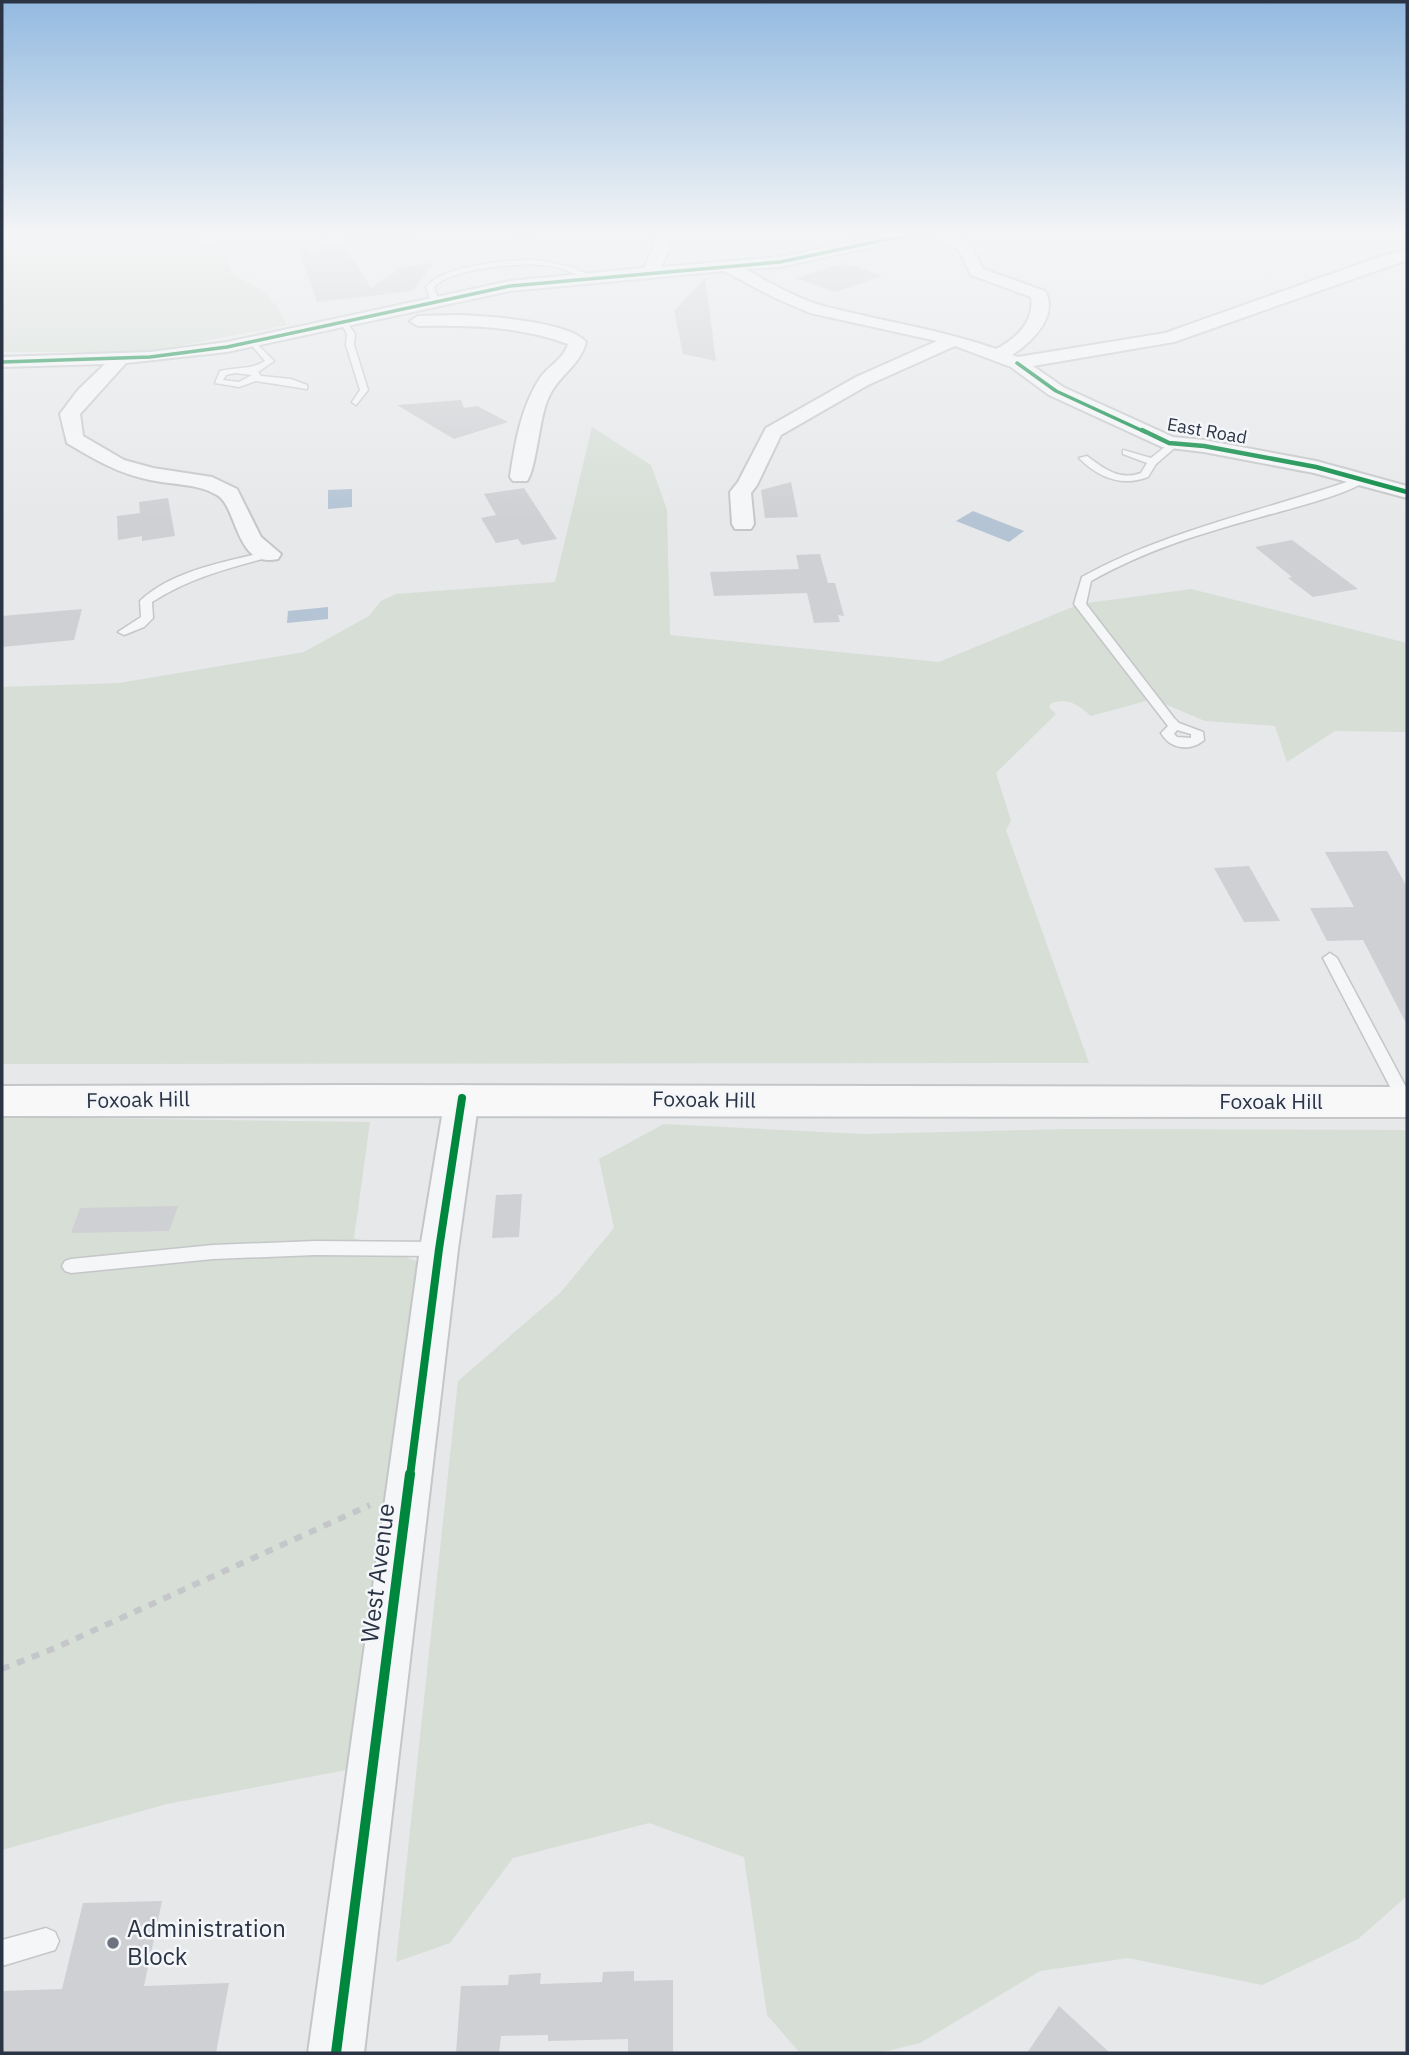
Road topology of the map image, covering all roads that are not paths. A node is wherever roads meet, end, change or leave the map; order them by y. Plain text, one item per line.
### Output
1 (309, 328) edge
2 (348, 328) edge
3 (539, 328) edge
4 (900, 328) edge
5 (1030, 328) edge
6 (1196, 328) edge
7 (954, 340) junction
8 (252, 341) junction
9 (121, 358) junction
10 (1007, 359) junction
11 (2, 362) edge
12 (31, 362) junction
13 (2, 375) edge
14 (304, 387) dead end
15 (356, 402) dead end
16 (1174, 444) junction
17 (1126, 452) dead end
18 (1084, 458) dead end
19 (1152, 462) junction
20 (520, 477) dead end
21 (1364, 479) junction
22 (1407, 492) edge
23 (743, 524) dead end
24 (270, 554) joint
25 (124, 632) dead end
26 (1175, 726) dead end
27 (1330, 958) dead end
28 (462, 1098) junction
29 (2, 1101) edge
30 (1407, 1102) edge
31 (439, 1249) junction
32 (71, 1266) dead end
33 (46, 1941) dead end
34 (2, 1953) edge
35 (336, 2053) edge

1 - 8 street
2 - 15 lane
3 - 20 street
4 - 7 street
5 - 10 street
6 - 10 street
7 - 10 street
7 - 23 street
8 - 9 street
8 - 14 lane
9 - 12 street
9 - 24 street
10 - 16 street, East Road
11 - 12 street
12 - 13 street
16 - 19 lane
16 - 21 street, East Road
17 - 19 lane
18 - 19 lane
21 - 22 street, East Road
21 - 26 lane
24 - 25 lane
27 - 30 lane
28 - 29 main road, Foxoak Hill
28 - 30 main road, Foxoak Hill
28 - 31 street, West Avenue
31 - 32 lane
31 - 35 street, West Avenue
33 - 34 lane

